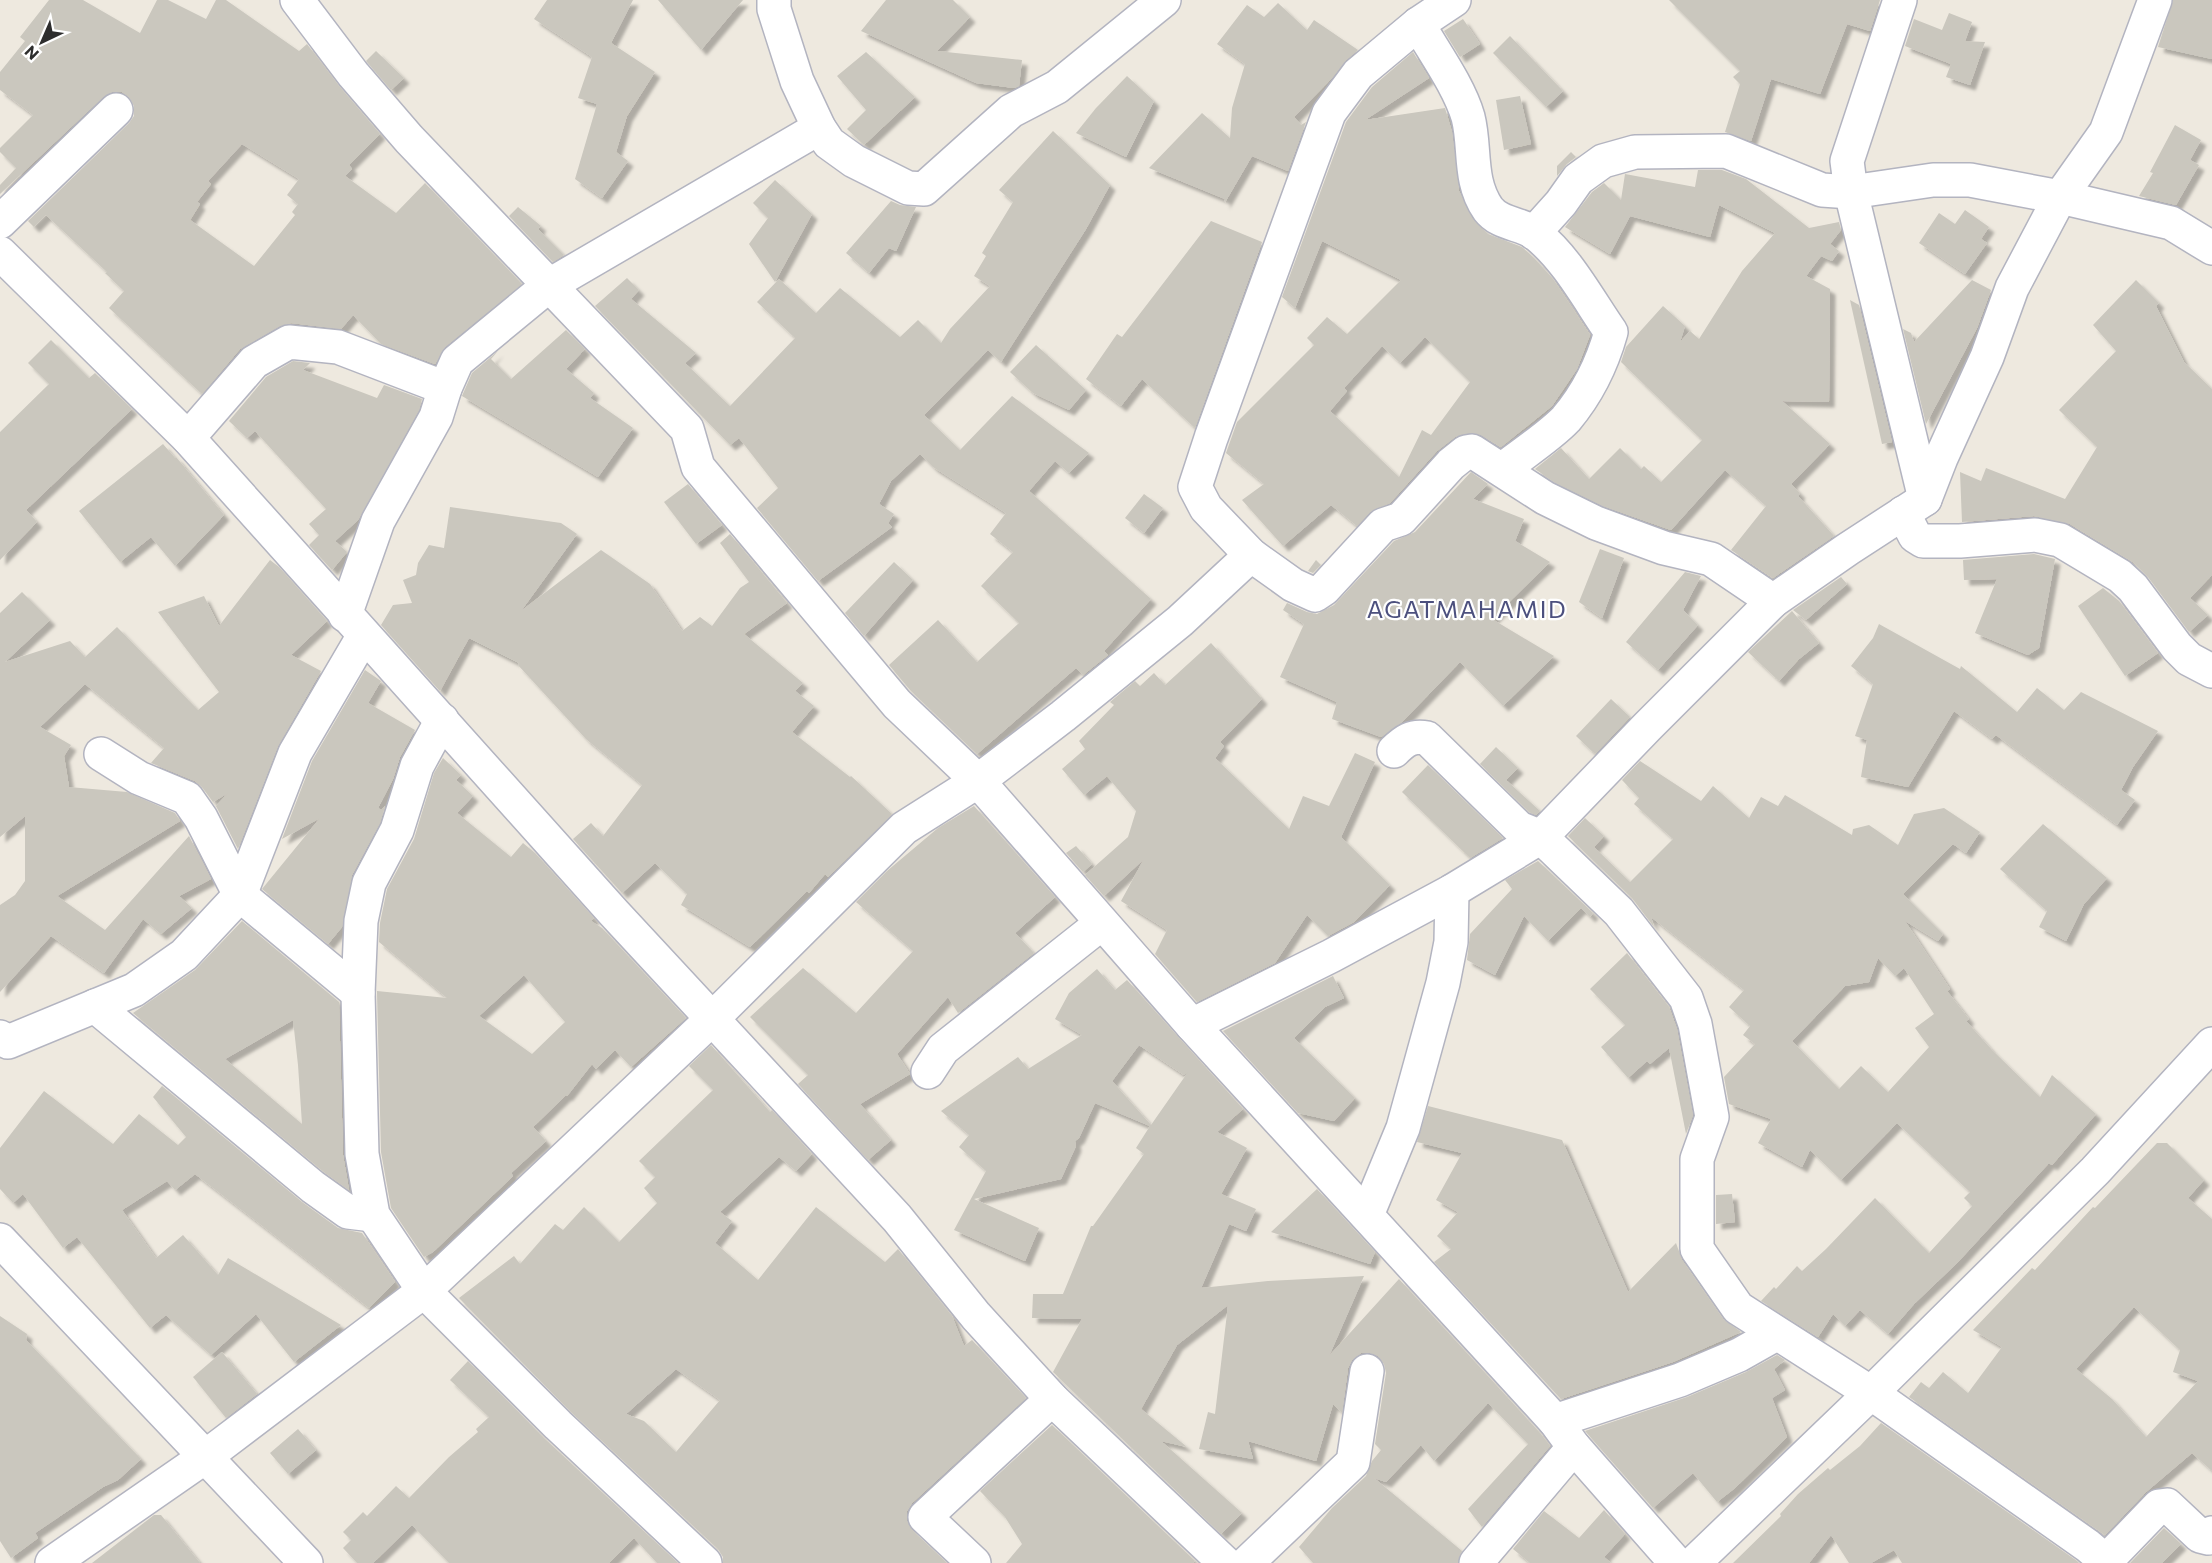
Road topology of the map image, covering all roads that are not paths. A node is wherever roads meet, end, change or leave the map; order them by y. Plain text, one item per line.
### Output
1 (297, 0) edge
2 (774, 0) edge
3 (1164, 0) edge
4 (1900, 0) edge
5 (2155, 0) edge
6 (1450, 1) edge
7 (1418, 24) junction
8 (116, 110) dead end
9 (819, 128) junction
10 (1851, 192) junction
11 (2060, 197) junction
12 (0, 222) edge
13 (1534, 233) junction
14 (2212, 248) edge
15 (0, 253) edge
16 (548, 286) junction
17 (445, 388) junction
18 (188, 438) junction
19 (1503, 469) junction
20 (1914, 506) junction
21 (1251, 555) junction
22 (1773, 601) junction
23 (355, 625) junction
24 (2212, 671) edge
25 (442, 720) junction
26 (1394, 752) dead end
27 (101, 754) dead end
28 (978, 781) junction
29 (1541, 837) junction
30 (1452, 891) junction
31 (240, 895) junction
32 (1102, 923) junction
33 (358, 993) junction
34 (95, 1006) junction
35 (713, 1018) junction
36 (1192, 1025) junction
37 (0, 1037) edge
38 (2212, 1044) edge
39 (928, 1072) dead end
40 (373, 1215) junction
41 (1367, 1215) junction
42 (0, 1240) edge
43 (424, 1291) junction
44 (1776, 1334) junction
45 (1367, 1371) dead end
46 (1871, 1393) junction
47 (1052, 1399) junction
48 (1565, 1434) junction
49 (205, 1457) junction
50 (2212, 1533) edge
51 (2107, 1562) edge
52 (52, 1563) edge
53 (306, 1563) edge
54 (705, 1563) edge
55 (974, 1563) edge
56 (1225, 1563) edge
57 (1247, 1563) edge
58 (1476, 1563) edge
59 (1676, 1563) edge
60 (1694, 1563) edge

1 - 16 street
2 - 9 street
3 - 9 street
4 - 10 street
5 - 11 street
6 - 7 street
7 - 13 street
7 - 21 street
8 - 12 street
9 - 16 street
10 - 11 street
10 - 13 street
10 - 20 street
11 - 14 street
11 - 20 street
13 - 19 street
15 - 18 street
16 - 17 street
16 - 28 street
17 - 18 street
17 - 23 street
18 - 23 street
19 - 21 street
19 - 22 street
20 - 22 street
20 - 24 street
21 - 28 street
22 - 29 street
23 - 25 street
23 - 31 street
25 - 33 street
25 - 35 street
26 - 29 street
27 - 31 street
28 - 32 street
28 - 35 street
29 - 30 street
29 - 44 street
30 - 36 street
30 - 41 street
31 - 33 street
31 - 34 street
32 - 36 street
32 - 39 street
33 - 40 street
34 - 37 street
34 - 40 street
35 - 43 street
35 - 47 street
36 - 41 street
38 - 46 street
40 - 43 street
41 - 48 street
42 - 49 street
43 - 49 street
43 - 54 street
44 - 46 street
44 - 48 street
45 - 57 street
46 - 51 street
46 - 60 street
47 - 55 street
47 - 56 street
48 - 58 street
48 - 59 street
49 - 52 street
49 - 53 street
50 - 51 street

